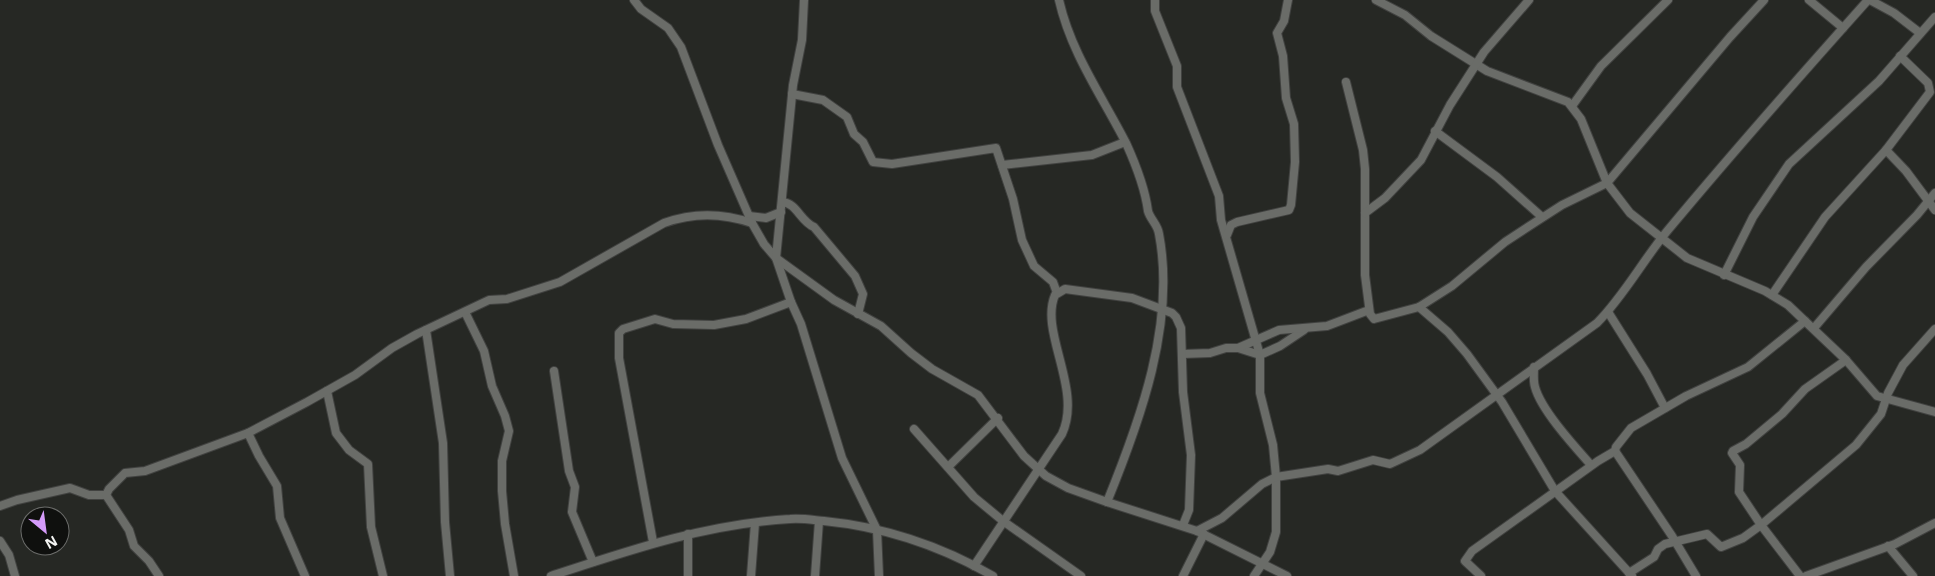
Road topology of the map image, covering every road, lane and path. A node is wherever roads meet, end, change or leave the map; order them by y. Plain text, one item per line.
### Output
1 (634, 0) edge
2 (804, 0) edge
3 (1059, 0) edge
4 (1155, 0) edge
5 (1288, 0) edge
6 (1376, 0) edge
7 (1529, 0) edge
8 (1668, 0) edge
9 (1764, 0) edge
10 (1809, 0) edge
11 (1869, 0) edge
12 (1386, 2) edge
13 (1935, 17) edge
14 (1843, 28) junction
15 (1920, 33) junction
16 (1900, 56) junction
17 (1476, 64) junction
18 (1346, 82) dead end
19 (792, 94) junction
20 (1572, 106) junction
21 (1435, 131) junction
22 (1125, 142) junction
23 (1886, 150) junction
24 (1002, 165) junction
25 (1607, 183) junction
26 (1935, 192) edge
27 (1929, 199) junction
28 (782, 202) junction
29 (1935, 210) edge
30 (781, 212) junction
31 (1365, 213) junction
32 (1542, 217) junction
33 (751, 220) junction
34 (1227, 235) junction
35 (1661, 239) junction
36 (776, 258) junction
37 (1724, 275) junction
38 (1057, 293) junction
39 (1772, 295) junction
40 (791, 302) junction
41 (1419, 307) junction
42 (1162, 310) junction
43 (1369, 310) junction
44 (465, 312) junction
45 (1608, 312) junction
46 (858, 314) junction
47 (1805, 321) junction
48 (1814, 328) junction
49 (1935, 329) edge
50 (426, 330) junction
51 (1304, 330) junction
52 (1256, 340) junction
53 (1238, 348) junction
54 (1182, 354) junction
55 (1260, 355) junction
56 (1846, 360) junction
57 (1534, 367) junction
58 (554, 371) dead end
59 (327, 391) junction
60 (1497, 395) junction
61 (1886, 400) junction
62 (1665, 408) junction
63 (1935, 412) edge
64 (998, 418) junction
65 (914, 429) dead end
66 (248, 432) junction
67 (1615, 451) junction
68 (1591, 465) junction
69 (948, 467) junction
70 (1038, 470) junction
71 (1276, 477) junction
72 (1555, 491) junction
73 (106, 495) junction
74 (1107, 502) junction
75 (0, 506) edge
76 (819, 521) junction
77 (1003, 521) junction
78 (755, 523) junction
79 (1935, 523) edge
80 (1183, 525) junction
81 (1762, 525) junction
82 (876, 530) junction
83 (1200, 532) junction
84 (688, 534) junction
85 (0, 541) edge
86 (1675, 541) junction
87 (654, 542) junction
88 (1888, 546) junction
89 (592, 562) junction
90 (1263, 562) junction
91 (974, 566) junction
92 (1630, 575) edge
93 (15, 576) edge
94 (159, 576) edge
95 (305, 576) edge
96 (383, 576) edge
97 (450, 576) edge
98 (514, 576) edge
99 (551, 576) edge
100 (688, 576) edge
101 (751, 576) edge
102 (815, 576) edge
103 (879, 576) edge
104 (993, 576) edge
105 (1081, 576) edge
106 (1183, 576) edge
107 (1254, 576) edge
108 (1287, 576) edge
109 (1481, 576) edge
110 (1696, 576) edge
111 (1800, 576) edge
112 (1806, 576) edge
113 (1913, 576) edge

1 - 33 street
2 - 19 street
3 - 22 street
4 - 34 street
5 - 34 street
6 - 12 street
7 - 17 street
8 - 20 street
9 - 25 street
10 - 14 street
11 - 14 street
11 - 15 street
12 - 17 street
13 - 15 street
14 - 35 street
15 - 16 street
16 - 23 street
16 - 37 street
17 - 20 street
17 - 21 street
18 - 31 street
19 - 24 street
19 - 28 street
20 - 25 street
21 - 31 street
21 - 32 street
22 - 24 street
22 - 42 street
23 - 27 street
23 - 39 street
24 - 38 street
25 - 32 street
25 - 35 street
26 - 27 street
27 - 29 street
27 - 48 street
28 - 30 street
28 - 46 street
30 - 33 street
30 - 36 street
31 - 43 street
32 - 41 street
33 - 36 street
33 - 44 street
34 - 52 street
35 - 37 street
35 - 45 street
36 - 40 street
36 - 46 street
37 - 39 street
38 - 42 street
38 - 70 street
39 - 47 street
40 - 82 street
40 - 87 street
41 - 43 street
41 - 60 street
42 - 54 street
42 - 74 street
43 - 51 street
44 - 50 street
44 - 98 street
45 - 57 street
45 - 62 street
46 - 64 street
47 - 48 street
47 - 62 street
48 - 56 street
49 - 61 street
50 - 59 street
50 - 97 street
51 - 52 street
51 - 55 street
52 - 53 street
52 - 55 street
53 - 54 street
53 - 55 street
54 - 80 street
55 - 71 street
56 - 61 street
56 - 81 street
57 - 60 street
57 - 68 street
58 - 89 street
59 - 66 street
59 - 96 street
60 - 71 street
60 - 72 street
61 - 63 street
61 - 81 street
62 - 67 street
64 - 69 street
64 - 70 street
65 - 69 street
66 - 73 street
66 - 95 street
67 - 68 street
67 - 86 street
68 - 72 street
69 - 77 street
70 - 74 street
70 - 77 street
71 - 83 street
71 - 90 street
72 - 92 street
72 - 109 street
73 - 75 street
73 - 94 street
74 - 80 street
76 - 78 street
76 - 82 street
76 - 102 street
77 - 91 street
77 - 105 street
78 - 84 street
78 - 101 street
79 - 88 street
80 - 83 street
81 - 86 street
81 - 111 street
82 - 91 street
82 - 103 street
83 - 90 street
83 - 106 street
84 - 87 street
84 - 100 street
85 - 93 street
86 - 92 street
86 - 110 street
87 - 89 street
88 - 112 street
88 - 113 street
89 - 99 street
90 - 107 street
90 - 108 street
91 - 104 street

